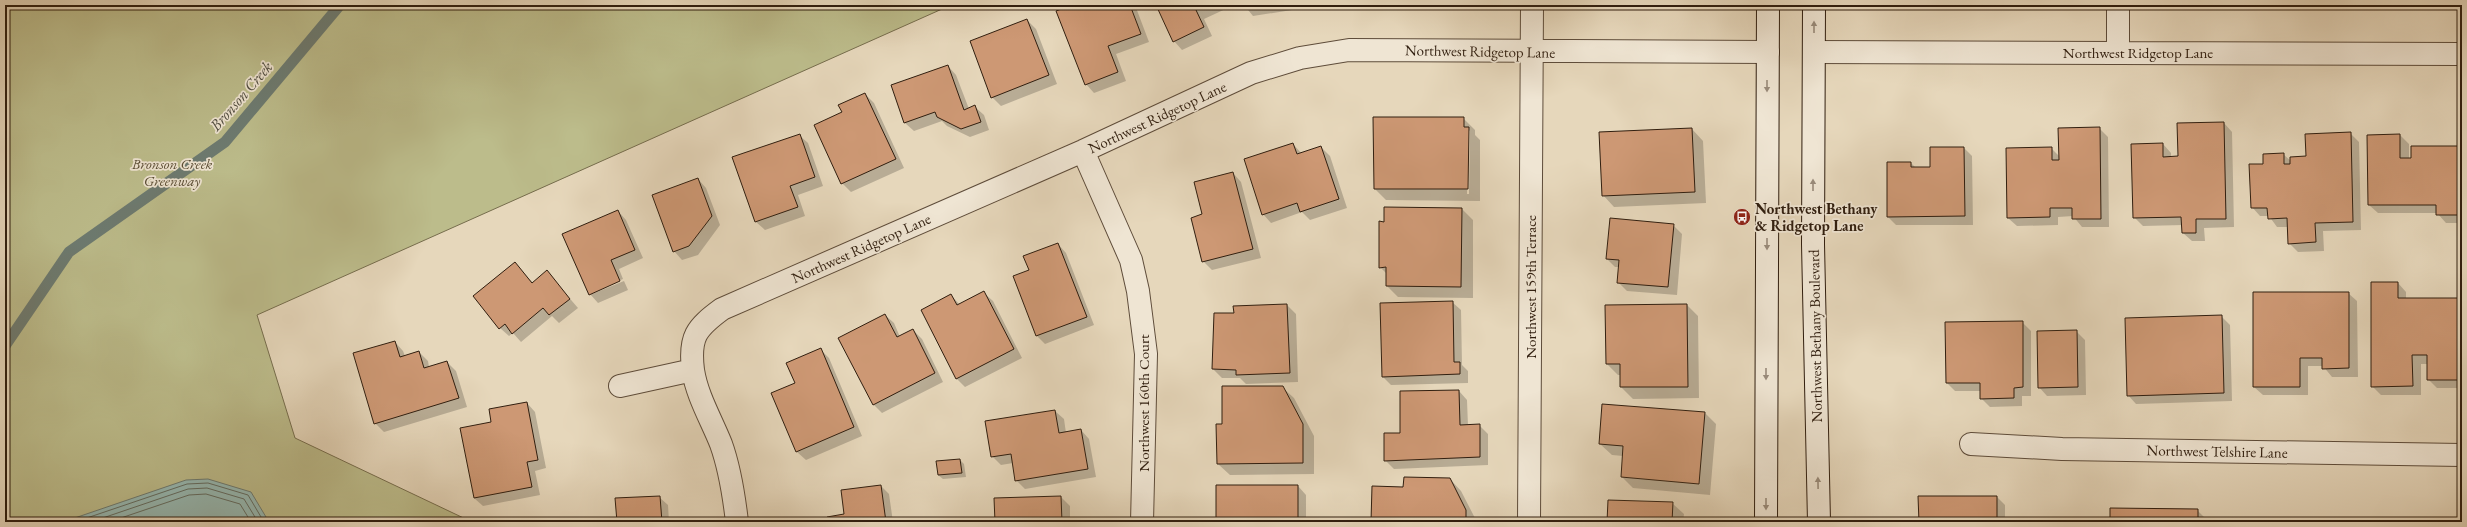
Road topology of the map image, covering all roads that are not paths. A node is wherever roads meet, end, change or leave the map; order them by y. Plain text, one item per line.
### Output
1 (1532, 5) edge
2 (1768, 5) edge
3 (1814, 5) edge
4 (2118, 5) edge
5 (1531, 52) junction
6 (1768, 52) junction
7 (1814, 52) junction
8 (2118, 52) junction
9 (2462, 54) edge
10 (1083, 151) junction
11 (693, 370) junction
12 (620, 386) dead end
13 (1971, 444) dead end
14 (2462, 455) edge
15 (737, 522) edge
16 (1142, 522) edge
17 (1529, 522) edge
18 (1766, 522) edge
19 (1819, 522) edge

1 - 5 street, Northwest 159th Terrace
2 - 6 street
7 -> 3 street, Northwest Bethany Boulevard
4 - 8 street
5 - 6 street, Northwest Ridgetop Lane
5 - 10 street, Northwest Ridgetop Lane
5 - 17 street, Northwest 159th Terrace
6 -> 18 street
7 - 8 street, Northwest Ridgetop Lane
19 -> 7 street, Northwest Bethany Boulevard
8 - 9 street, Northwest Ridgetop Lane
10 - 11 street, Northwest Ridgetop Lane
10 - 16 street, Northwest 160th Court
11 - 12 street
11 - 15 street, Northwest Ridgetop Lane
13 - 14 street, Northwest Telshire Lane

